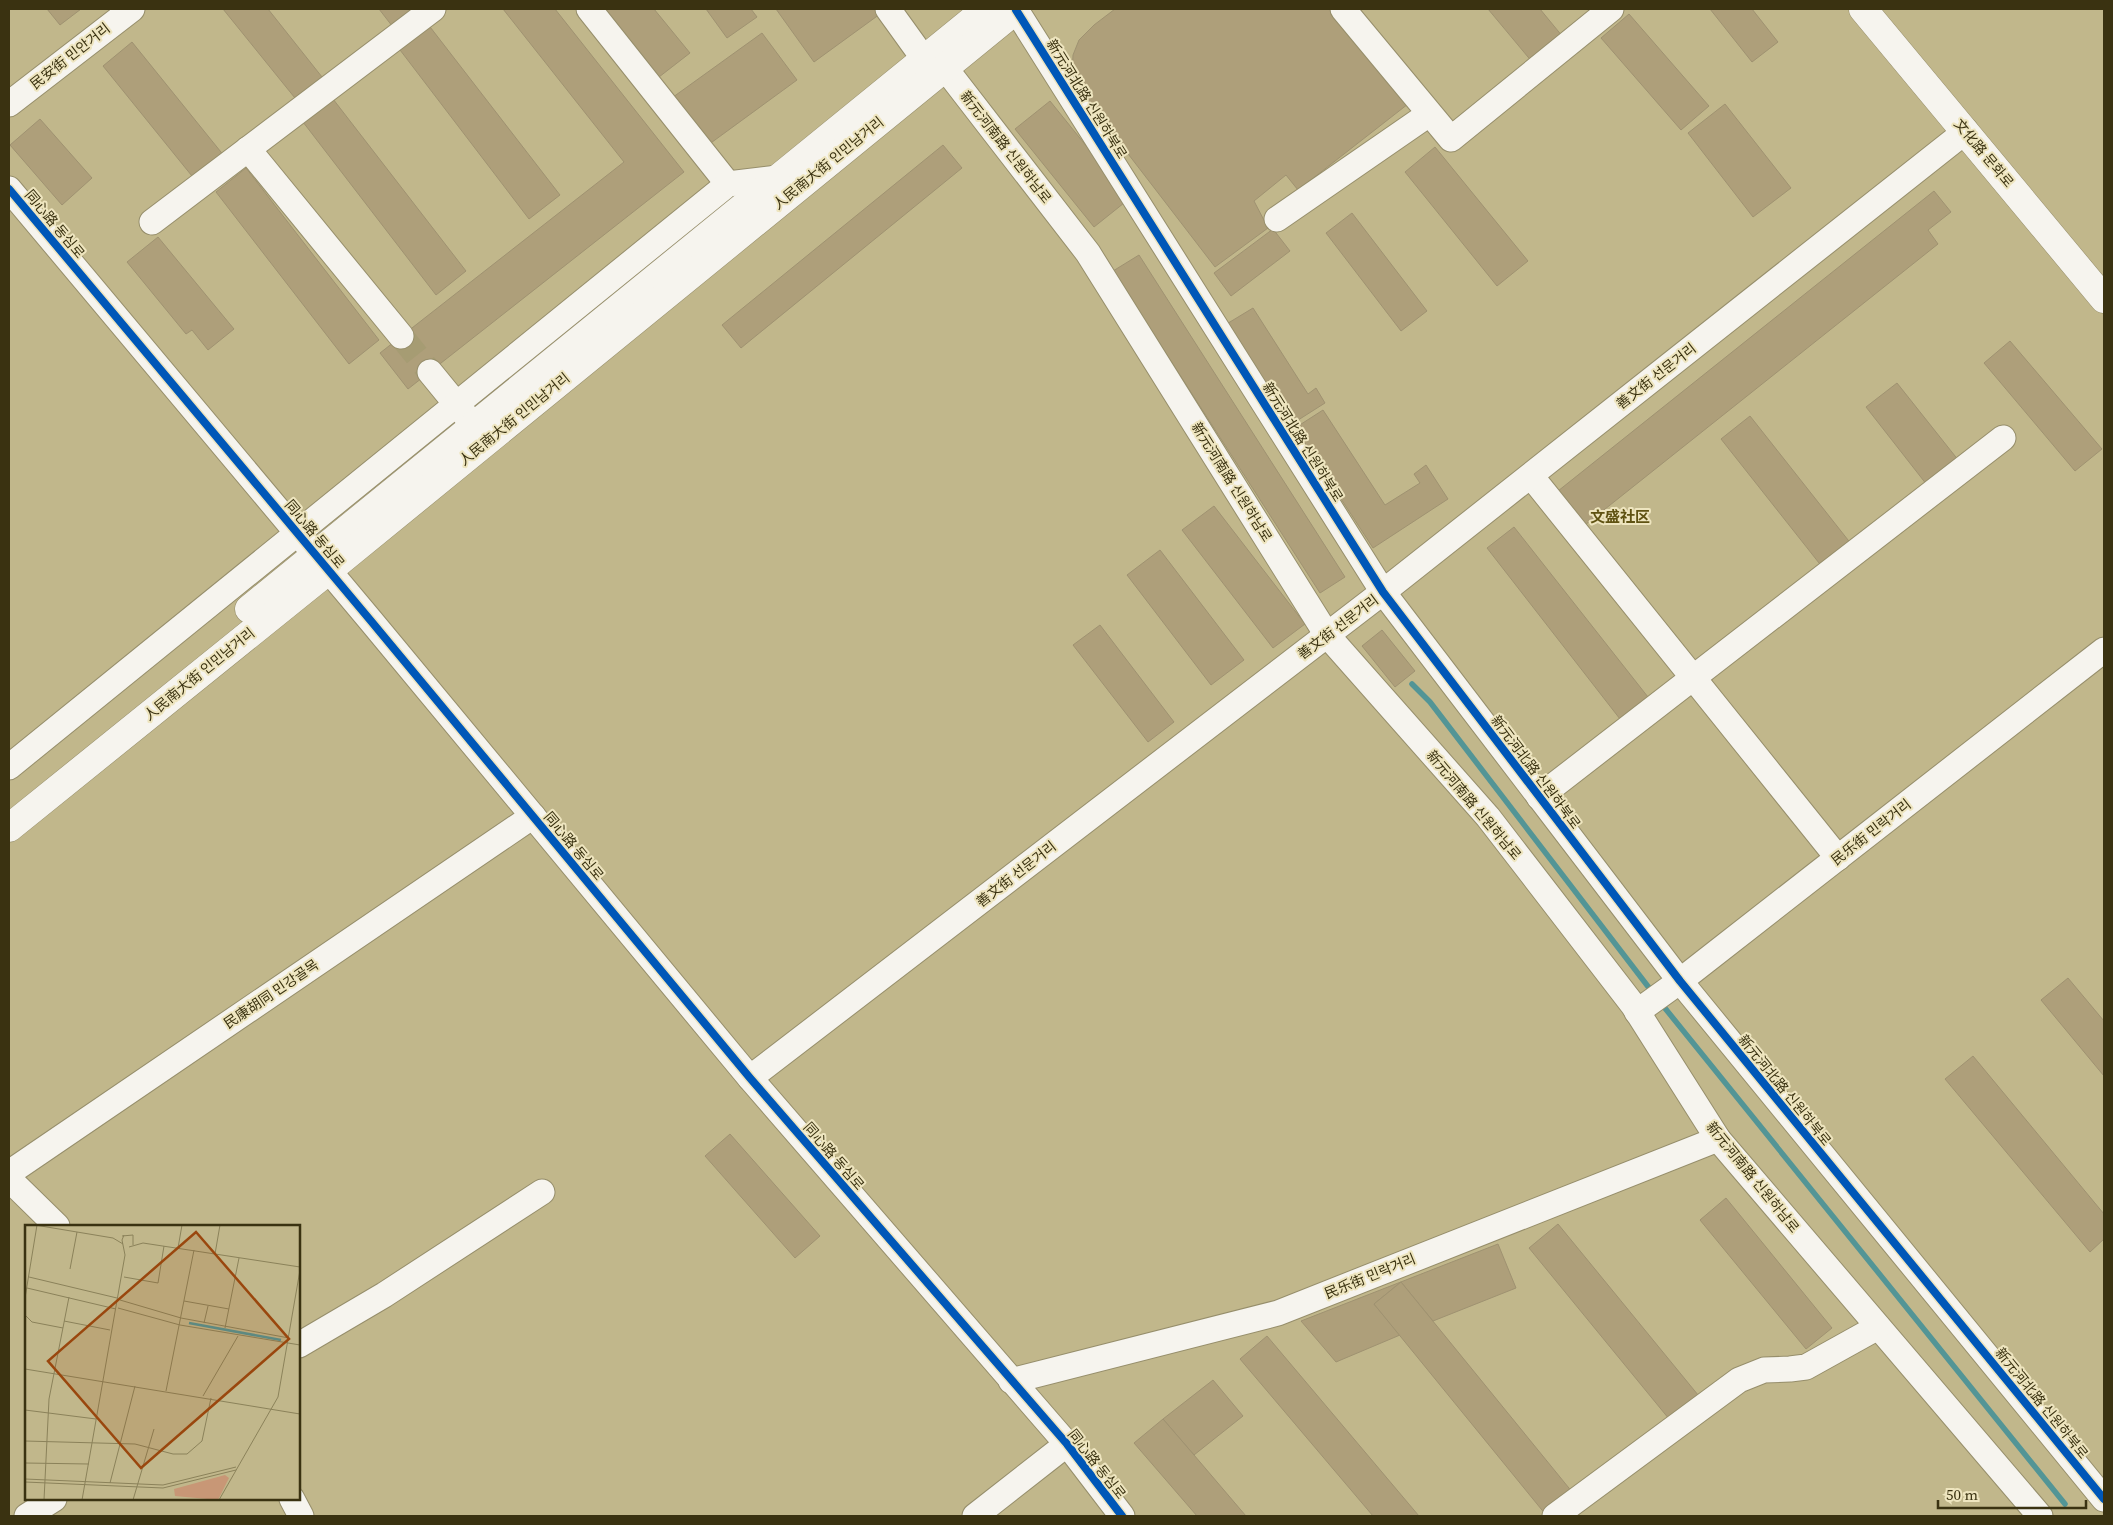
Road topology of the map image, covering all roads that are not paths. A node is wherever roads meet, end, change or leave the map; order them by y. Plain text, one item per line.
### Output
1 (132, 9) edge
2 (433, 9) edge
3 (589, 9) edge
4 (888, 9) edge
5 (986, 9) edge
6 (1017, 9) edge
7 (1343, 9) edge
8 (1611, 9) edge
9 (1864, 9) edge
10 (934, 64) junction
11 (9, 104) edge
12 (1429, 114) junction
13 (1966, 130) junction
14 (248, 149) junction
15 (778, 178) junction
16 (728, 184) junction
17 (9, 189) edge
18 (1278, 219) dead end
19 (152, 222) dead end
20 (2104, 299) edge
21 (401, 336) tunnel mouth
22 (430, 372) tunnel mouth
23 (456, 405) junction
24 (474, 426) junction
25 (2003, 438) dead end
26 (1531, 476) junction
27 (298, 534) junction
28 (322, 563) junction
29 (1383, 592) junction
30 (1328, 635) junction
31 (2104, 650) edge
32 (1692, 677) junction
33 (9, 767) edge
34 (1539, 797) junction
35 (9, 804) edge
36 (533, 816) junction
37 (9, 828) edge
38 (1838, 858) junction
39 (1674, 986) junction
40 (1642, 1009) junction
41 (750, 1078) junction
42 (1718, 1139) junction
43 (9, 1173) edge
44 (9, 1179) edge
45 (542, 1192) dead end
46 (56, 1225) edge
47 (1878, 1327) junction
48 (300, 1345) edge
49 (1011, 1381) junction
50 (1067, 1444) junction
51 (2104, 1499) edge
52 (52, 1500) edge
53 (293, 1500) edge
54 (27, 1516) edge
55 (302, 1516) edge
56 (975, 1516) edge
57 (1122, 1516) edge
58 (1555, 1516) edge
59 (2040, 1516) edge

1 - 11 street, 民安街 민안거리
2 - 14 street
3 - 16 street
4 - 10 street, 新元河南路 신원하남로
5 - 10 main road, 人民南大街 인민남거리
6 - 10 main road, 人民南大街 인민남거리
6 - 29 street, 新元河北路 신원하북로
7 - 12 street
8 - 12 street
9 - 13 main road, 文化路 문화로
10 - 15 main road, 人民南大街 인민남거리
10 - 28 main road, 人民南大街 인민남거리
10 - 30 street, 新元河南路 신원하남로
12 - 18 street
13 - 20 main road, 文化路 문화로
13 - 26 street, 善文街 선문거리
14 - 19 street
14 - 21 street
15 - 16 street, 人民南大街 인민남거리
15 - 24 main road, 人民南大街 인민남거리
16 - 23 street
17 - 27 street, 同心路 동심로
22 - 23 street
23 - 24 street
23 - 27 street
24 - 28 main road, 人民南大街 인민남거리
25 - 32 street
26 - 29 street, 善文街 선문거리
26 - 32 street
27 - 28 street, 同心路 동심로
27 - 33 street
28 - 35 main road, 人民南大街 인민남거리
28 - 36 street, 同心路 동심로
28 - 37 main road, 人民南大街 인민남거리
29 - 30 street, 善文街 선문거리
29 - 34 street, 新元河北路 신원하북로
30 - 40 street, 新元河南路 신원하남로
30 - 41 street, 善文街 선문거리
31 - 38 street, 民乐街 민락거리
32 - 34 street
32 - 38 street
34 - 39 street, 新元河北路 신원하북로
36 - 41 street, 同心路 동심로
36 - 43 street, 民康胡同 민강골목
38 - 39 street, 民乐街 민락거리
39 - 40 street, 民乐街 민락거리
39 - 51 street, 新元河北路 신원하북로
40 - 42 street, 新元河南路 신원하남로
41 - 49 street, 同心路 동심로
42 - 47 street, 新元河南路 신원하남로
42 - 49 street, 民乐街 민락거리
44 - 46 street
45 - 48 street
47 - 58 street
47 - 59 street, 新元河南路 신원하남로
49 - 50 street, 同心路 동심로
50 - 56 street
50 - 57 street, 同心路 동심로
52 - 54 street
53 - 55 street

